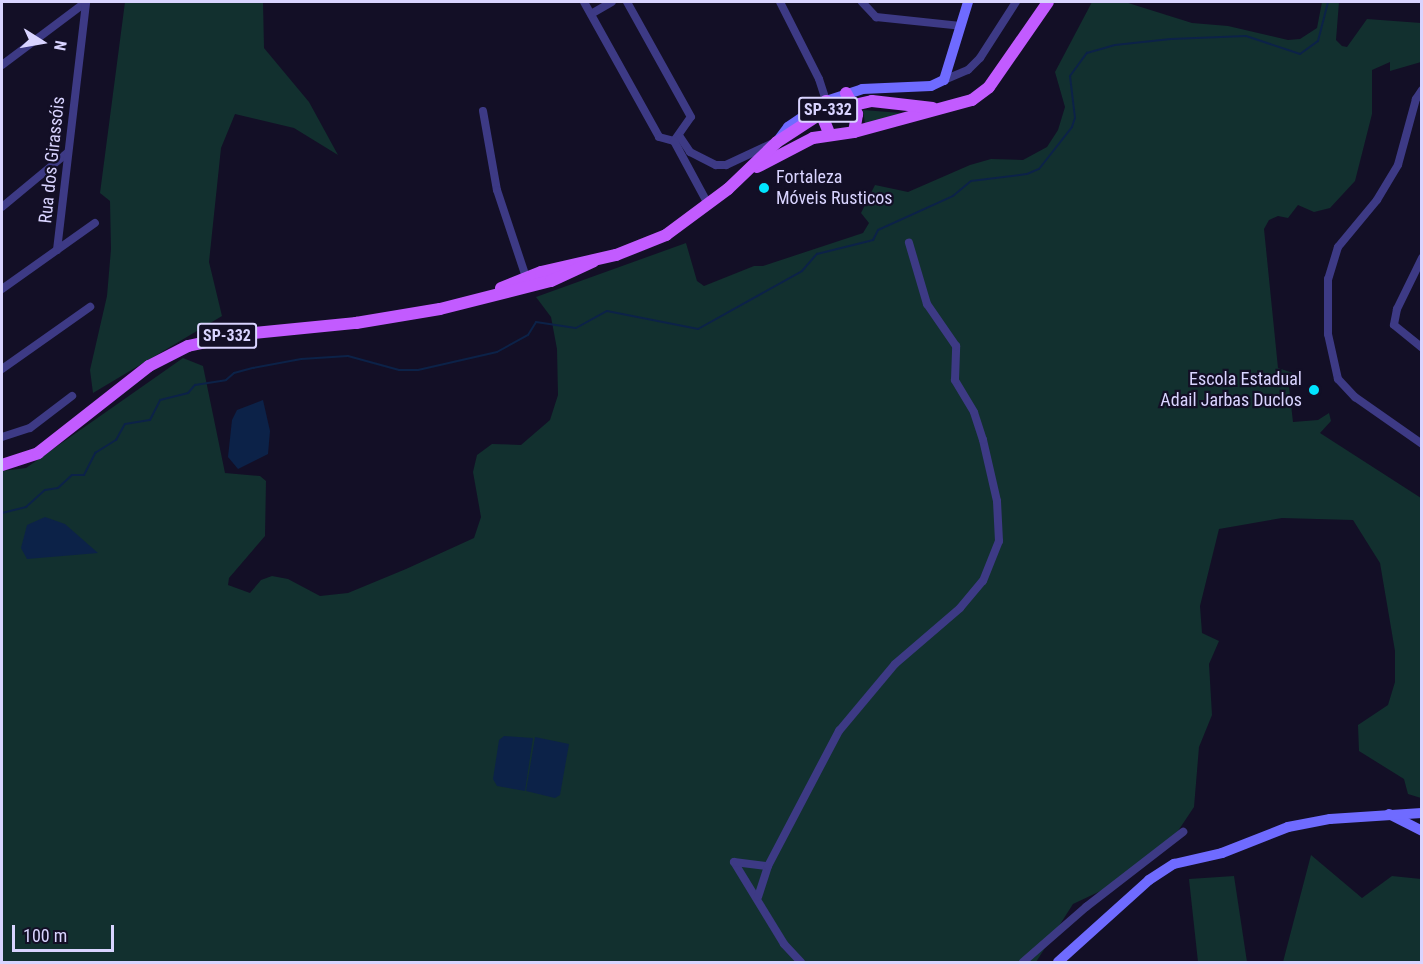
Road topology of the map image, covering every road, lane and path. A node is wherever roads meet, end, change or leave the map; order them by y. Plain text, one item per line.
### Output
1 (86, 2) edge
2 (584, 2) edge
3 (612, 2) edge
4 (627, 2) edge
5 (780, 2) edge
6 (862, 2) edge
7 (968, 2) edge
8 (1016, 2) edge
9 (1039, 2) edge
10 (1048, 2) edge
11 (591, 14) junction
12 (962, 26) junction
13 (1016, 47) junction
14 (2, 65) edge
15 (944, 80) junction
16 (1422, 90) edge
17 (849, 98) junction
18 (824, 106) junction
19 (933, 108) junction
20 (483, 111) dead end
21 (854, 132) junction
22 (830, 135) junction
23 (677, 139) junction
24 (777, 142) junction
25 (67, 153) junction
26 (744, 175) junction
27 (708, 204) junction
28 (2, 207) edge
29 (95, 223) dead end
30 (909, 243) dead end
31 (57, 250) junction
32 (1422, 258) edge
33 (594, 261) junction
34 (526, 277) junction
35 (2, 289) edge
36 (487, 296) junction
37 (90, 307) dead end
38 (1421, 346) edge
39 (2, 369) edge
40 (72, 396) dead end
41 (2, 437) edge
42 (1422, 444) edge
43 (2, 465) edge
44 (1420, 813) edge
45 (1389, 814) junction
46 (1418, 828) edge
47 (1182, 832) dead end
48 (768, 866) junction
49 (758, 897) junction
50 (801, 963) edge
51 (1023, 963) edge
52 (1058, 963) edge

1 - 14 street
1 - 25 street, Rua dos Girassóis
2 - 11 street
3 - 11 street
4 - 23 street
5 - 18 street
6 - 12 street
7 - 12 main road
8 - 15 street
9 - 13 main road, SP-332
10 - 13 main road, SP-332
11 - 23 street
12 - 15 main road
13 - 19 main road, SP-332
15 - 17 main road
16 - 42 street
17 - 18 main road, SP-332
17 - 19 main road, SP-332
17 - 21 main road
18 - 22 main road
18 - 24 main road, SP-332
19 - 21 main road, SP-332
20 - 34 street
21 - 22 main road, SP-332
22 - 26 main road, SP-332
23 - 24 street
23 - 27 street
24 - 26 main road, SP-332
25 - 28 street
25 - 31 street, Rua dos Girassóis
26 - 27 main road, SP-332
27 - 33 main road, SP-332
29 - 31 street
30 - 48 street
31 - 35 street
32 - 38 street
33 - 34 main road, SP-332
33 - 36 main road, SP-332
34 - 36 main road, SP-332
36 - 43 main road, SP-332
37 - 39 street
40 - 41 street
44 - 45 main road
44 - 46 main road
45 - 46 main road
45 - 52 main road
47 - 51 street
48 - 49 street
48 - 49 street
49 - 50 street

